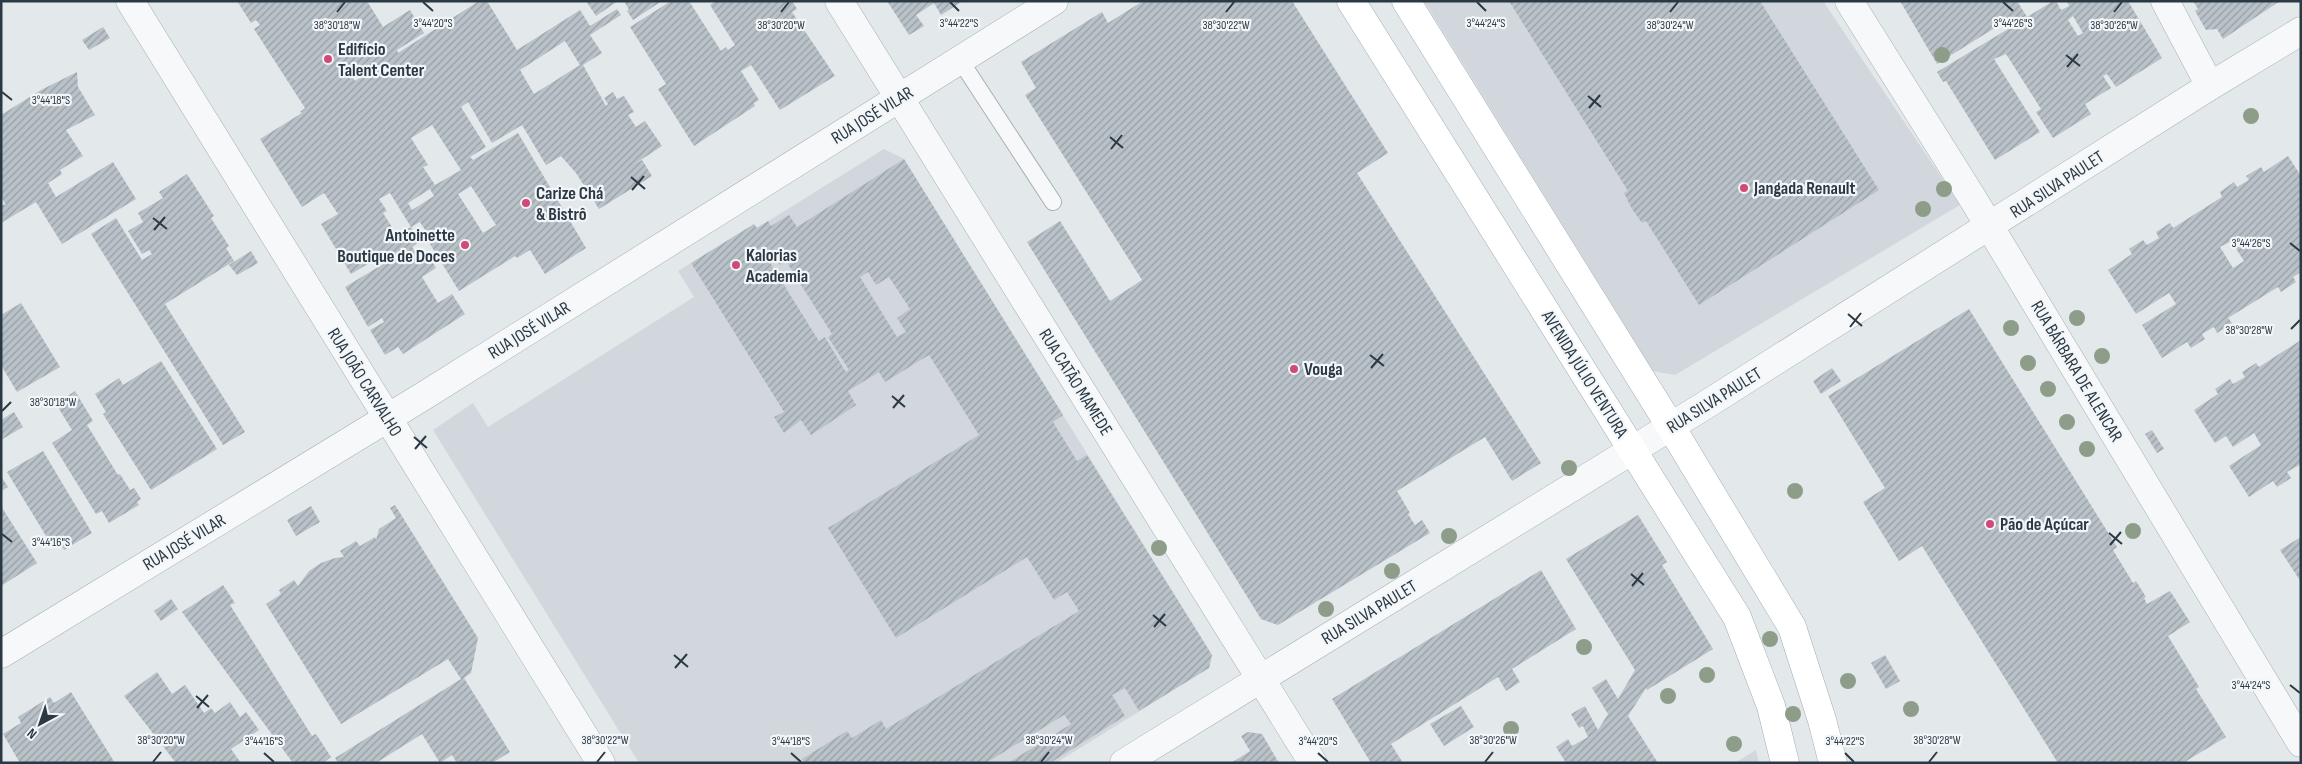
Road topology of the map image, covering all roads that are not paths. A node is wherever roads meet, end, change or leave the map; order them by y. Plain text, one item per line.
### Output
1 (130, 1) edge
2 (839, 1) edge
3 (1054, 1) edge
4 (1351, 1) edge
5 (1406, 1) edge
6 (1849, 1) edge
7 (2165, 1) edge
8 (2301, 31) edge
9 (960, 60) junction
10 (2210, 86) junction
11 (899, 98) junction
12 (1053, 202) dead end
13 (1989, 227) junction
14 (387, 418) junction
15 (1671, 427) junction
16 (1633, 450) junction
17 (1, 654) edge
18 (1261, 678) junction
19 (2301, 743) edge
20 (601, 763) edge
21 (1124, 763) edge
22 (1313, 763) edge
23 (1785, 763) edge
24 (1833, 763) edge

1 - 14 street, RUA JOÃO CARVALHO
2 - 11 street, RUA CATÃO MAMEDE
3 - 9 street, RUA JOSÉ VILAR
4 - 16 main road, AVENIDA JÚLIO VENTURA
5 - 15 main road
6 - 13 street, RUA BÁRBARA DE ALENCAR
7 - 10 street
8 - 10 street, RUA SILVA PAULET
9 - 11 street, RUA JOSÉ VILAR
9 - 12 lane
10 - 13 street, RUA SILVA PAULET
11 - 14 street, RUA JOSÉ VILAR
11 - 18 street, RUA CATÃO MAMEDE
13 - 15 street, RUA SILVA PAULET
13 - 19 street, RUA BÁRBARA DE ALENCAR
14 - 17 street, RUA JOSÉ VILAR
14 - 20 street, RUA JOÃO CARVALHO
15 - 16 street, RUA SILVA PAULET
15 - 24 main road
16 - 18 street, RUA SILVA PAULET
16 - 23 main road, AVENIDA JÚLIO VENTURA
18 - 21 street, RUA SILVA PAULET
18 - 22 street, RUA CATÃO MAMEDE

